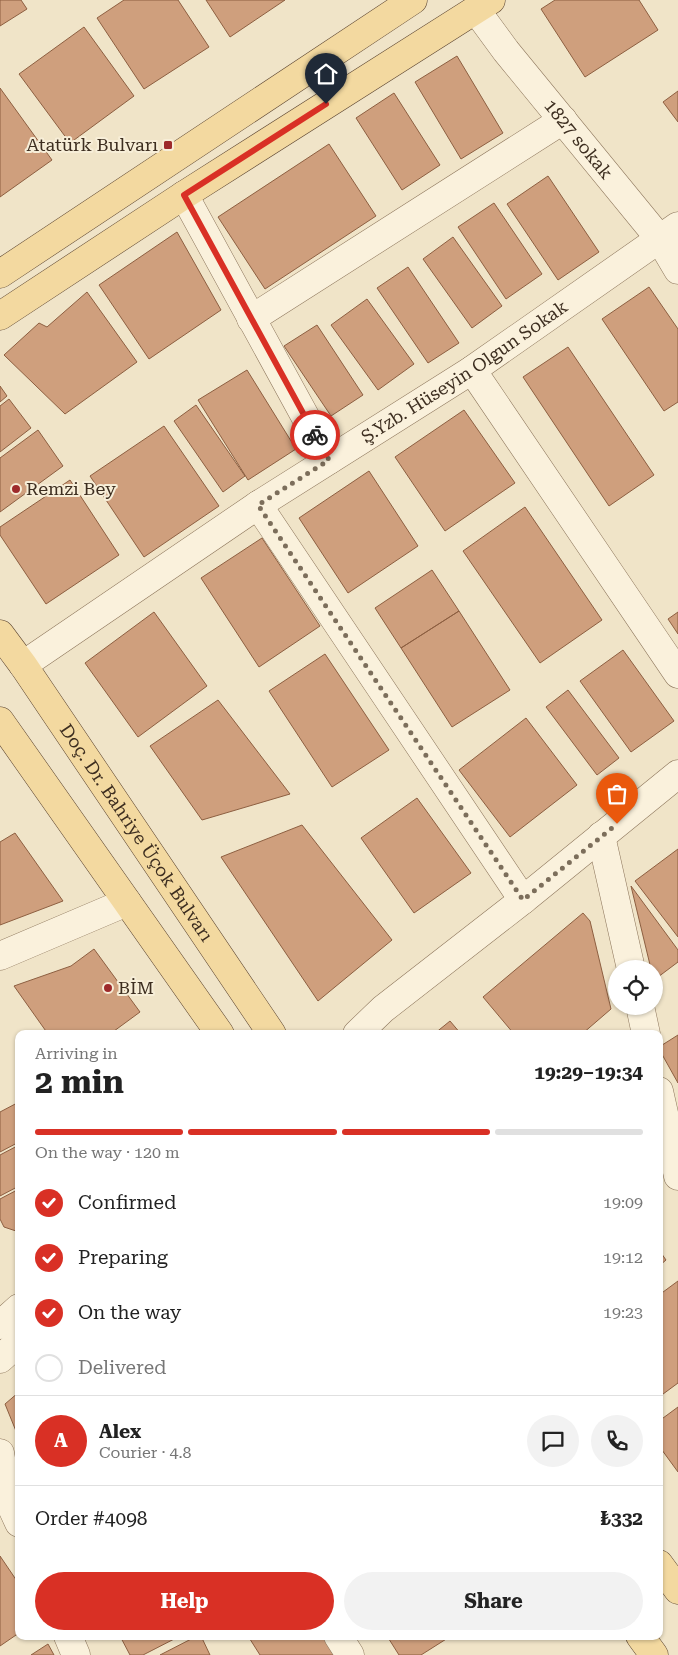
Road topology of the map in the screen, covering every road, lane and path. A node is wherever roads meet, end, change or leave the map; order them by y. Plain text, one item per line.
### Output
1 (413, 0) edge
2 (483, 5) edge
3 (563, 120) junction
4 (184, 195) junction
5 (669, 232) edge
6 (678, 270) edge
7 (0, 274) edge
8 (0, 316) edge
9 (251, 319) junction
10 (472, 370) junction
11 (329, 460) junction
12 (258, 505) junction
13 (0, 634) edge
14 (24, 665) junction
15 (678, 674) edge
16 (0, 721) edge
17 (678, 774) edge
18 (601, 836) junction
19 (523, 900) junction
20 (127, 902) junction
21 (0, 956) edge
22 (629, 960) edge
23 (383, 1009) junction
24 (642, 1015) edge
25 (217, 1030) edge
26 (269, 1030) edge
27 (352, 1030) edge
28 (361, 1030) edge
29 (645, 1030) edge
30 (663, 1108) edge
31 (678, 1176) edge
32 (15, 1312) edge
33 (0, 1325) edge
34 (15, 1346) edge
35 (0, 1359) edge
36 (0, 1453) edge
37 (15, 1514) edge
38 (663, 1569) edge
39 (678, 1590) edge
40 (70, 1640) edge
41 (643, 1640) edge
42 (76, 1655) edge
43 (654, 1655) edge

1 - 7 main road
2 - 3 street, 1827 sokak
2 - 4 main road
3 - 5 street, 1827 sokak
3 - 9 street
4 - 8 main road
4 - 9 street
5 - 6 street, 1827 sokak
5 - 10 street, Ş.Yzb. Hüseyin Olgun Sokak
9 - 11 street
10 - 11 street, Ş.Yzb. Hüseyin Olgun Sokak
10 - 15 street
11 - 12 street, Ş.Yzb. Hüseyin Olgun Sokak
12 - 14 street, Ş.Yzb. Hüseyin Olgun Sokak
12 - 19 street
13 - 14 main road, Doç. Dr. Bahriye Üçok Bulvarı
14 - 26 main road, Doç. Dr. Bahriye Üçok Bulvarı
16 - 20 main road
17 - 18 street
18 - 19 street
18 - 22 street
19 - 23 street
20 - 21 street
20 - 25 main road
23 - 27 street
23 - 28 street
24 - 29 street
30 - 31 street
32 - 33 street
34 - 35 street
36 - 37 street
38 - 39 main road
40 - 42 street
41 - 43 main road

